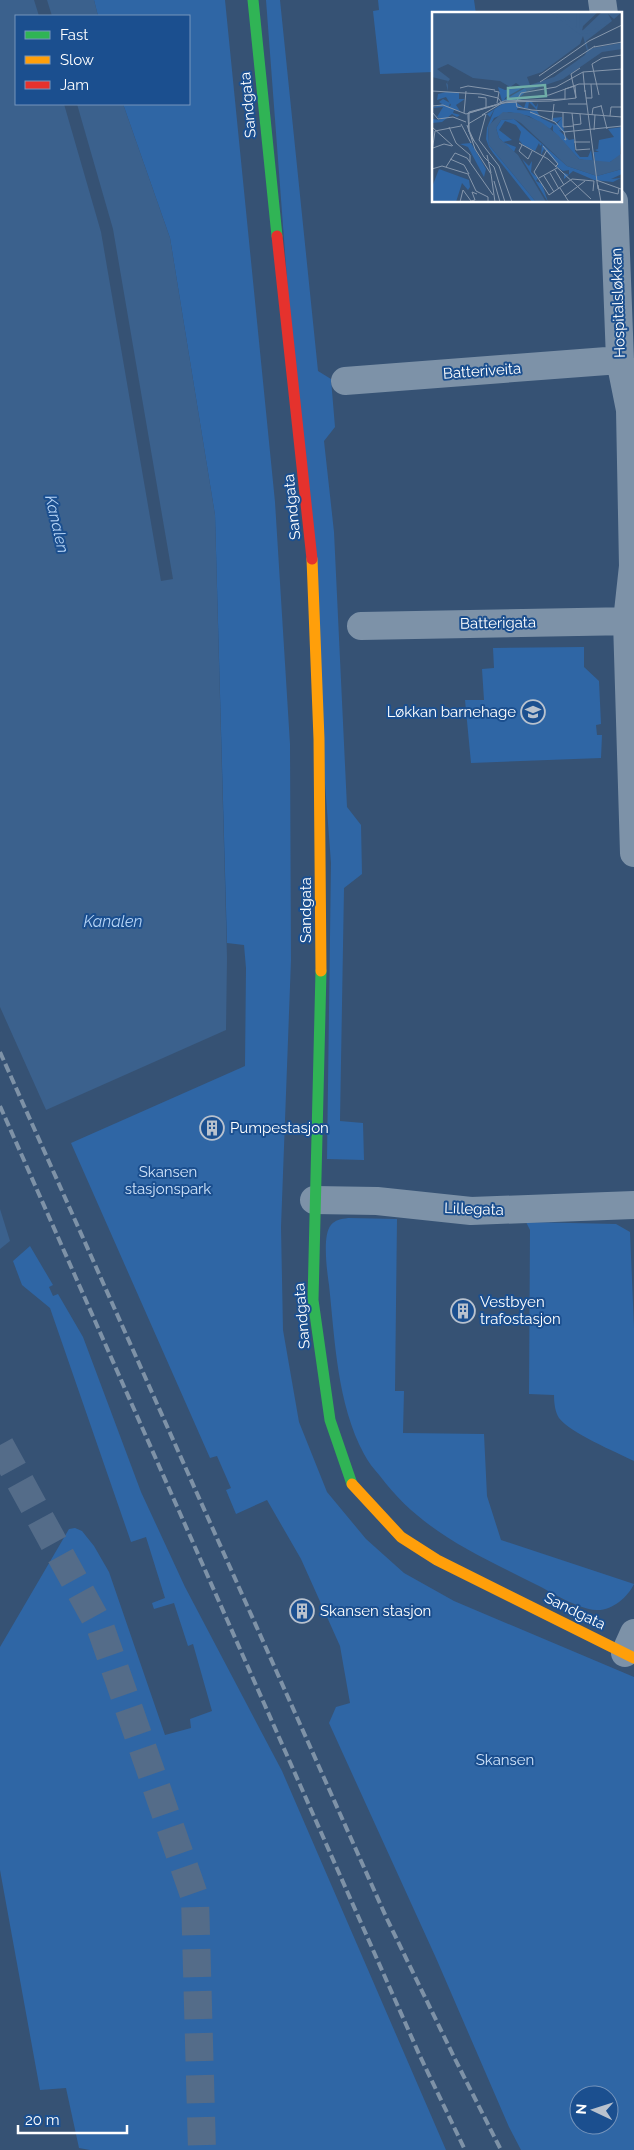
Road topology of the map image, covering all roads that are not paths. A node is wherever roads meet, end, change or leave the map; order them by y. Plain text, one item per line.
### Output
1 (253, 0) edge
2 (614, 202) edge
3 (620, 360) junction
4 (345, 381) dead end
5 (631, 621) edge
6 (361, 626) dead end
7 (634, 853) edge
8 (314, 1200) junction
9 (634, 1205) edge
10 (631, 1648) edge

1 - 8 main road, Sandgata
2 - 3 street, Hospitalsløkkan
3 - 4 street, Batteriveita
3 - 5 street, Hospitalsløkkan
5 - 6 street, Batterigata
5 - 7 street, Hospitalsløkkan
8 - 9 street, Lillegata
8 - 10 main road, Sandgata

